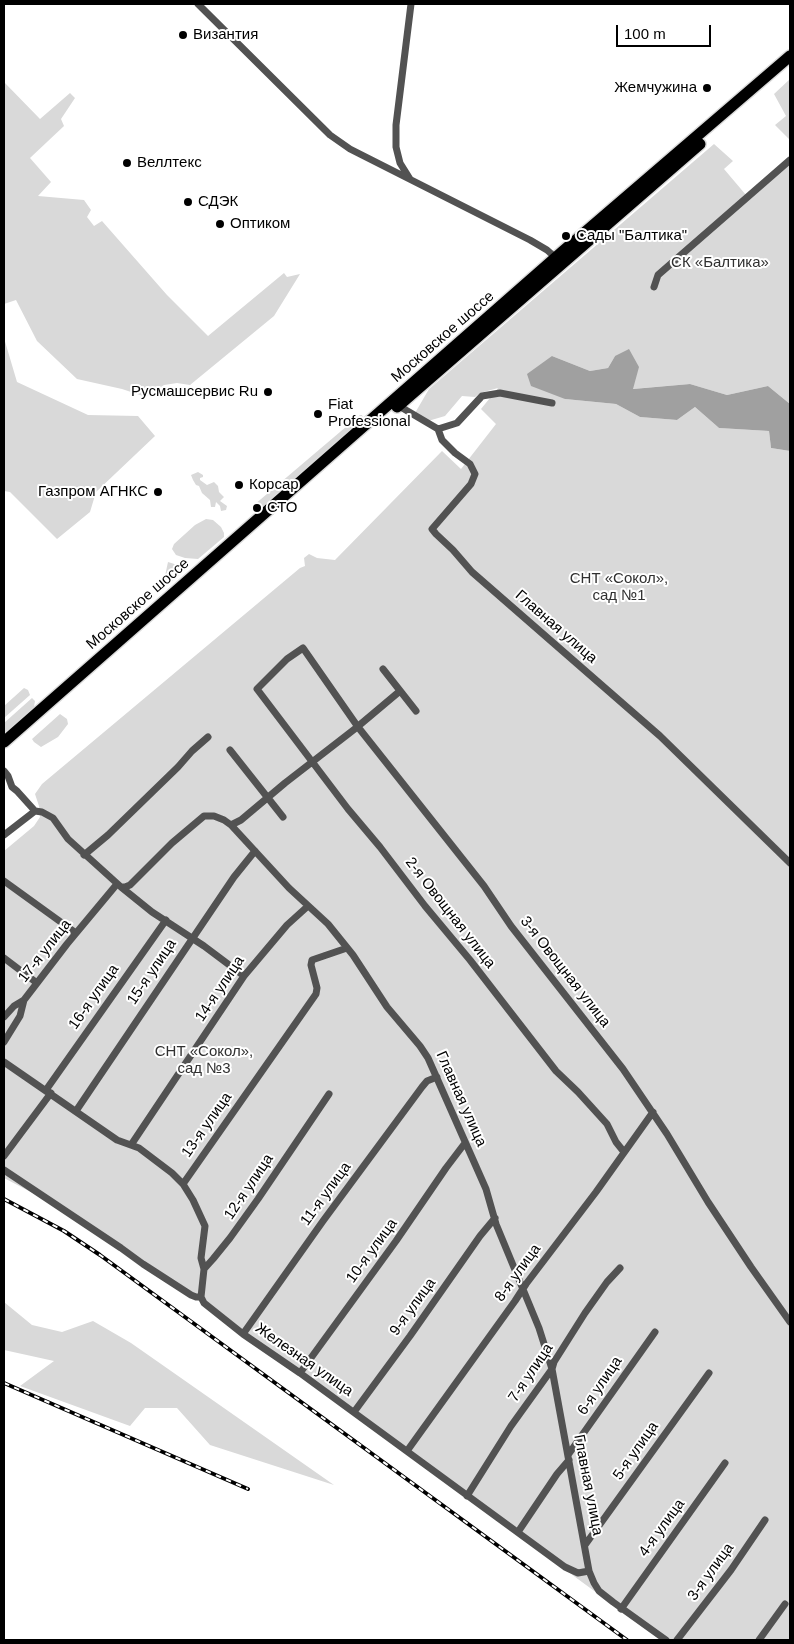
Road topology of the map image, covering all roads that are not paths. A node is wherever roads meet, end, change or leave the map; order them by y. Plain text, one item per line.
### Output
1 (198, 4) edge
2 (411, 4) edge
3 (790, 56) edge
4 (790, 65) edge
5 (790, 160) edge
6 (410, 180) junction
7 (559, 261) junction
8 (654, 287) dead end
9 (552, 403) dead end
10 (400, 406) junction
11 (438, 429) junction
12 (384, 669) dead end
13 (257, 689) joint
14 (400, 691) junction
15 (58, 699) junction
16 (416, 711) dead end
17 (358, 727) junction
18 (208, 737) dead end
19 (4, 742) edge
20 (230, 750) dead end
21 (4, 751) edge
22 (313, 762) junction
23 (4, 771) edge
24 (268, 798) junction
25 (35, 811) junction
26 (283, 816) dead end
27 (231, 825) junction
28 (4, 835) edge
29 (255, 851) junction
30 (84, 854) junction
31 (790, 864) edge
32 (4, 881) edge
33 (119, 885) junction
34 (308, 906) junction
35 (166, 920) junction
36 (76, 934) junction
37 (192, 938) junction
38 (347, 948) junction
39 (4, 958) edge
40 (244, 976) junction
41 (37, 983) junction
42 (24, 1000) junction
43 (4, 1017) edge
44 (4, 1042) edge
45 (4, 1062) edge
46 (437, 1077) junction
47 (48, 1092) junction
48 (329, 1094) dead end
49 (76, 1111) junction
50 (653, 1112) junction
51 (465, 1143) junction
52 (130, 1145) junction
53 (624, 1152) junction
54 (4, 1156) edge
55 (4, 1170) edge
56 (183, 1184) junction
57 (495, 1218) junction
58 (620, 1268) dead end
59 (204, 1269) junction
60 (522, 1289) junction
61 (201, 1296) junction
62 (790, 1322) edge
63 (655, 1332) dead end
64 (243, 1334) junction
65 (552, 1369) junction
66 (300, 1374) junction
67 (709, 1374) dead end
68 (354, 1412) junction
69 (407, 1451) junction
70 (568, 1457) junction
71 (724, 1463) dead end
72 (467, 1496) junction
73 (765, 1520) dead end
74 (518, 1532) junction
75 (585, 1545) junction
76 (589, 1572) junction
77 (785, 1604) dead end
78 (622, 1609) junction
79 (666, 1640) edge
80 (677, 1640) edge
81 (759, 1640) edge

1 - 6 street
2 - 6 street
3 - 7 main road, Московское шоссе
4 - 7 main road, Московское шоссе
5 - 8 street
6 - 7 street
7 - 10 main road, Московское шоссе
7 - 15 main road, Московское шоссе
9 - 11 street
10 - 11 street, Главная улица
10 - 15 main road, Московское шоссе
11 - 31 street, Главная улица
12 - 14 street
13 - 17 street, 3-я Овощная улица
13 - 22 street, 2-я Овощная улица
14 - 16 street
14 - 17 street
15 - 19 main road, Московское шоссе
15 - 21 main road, Московское шоссе
17 - 22 street
17 - 50 street, 3-я Овощная улица
18 - 30 street
20 - 24 street
22 - 24 street
22 - 53 street, 2-я Овощная улица
23 - 25 street
24 - 26 street
24 - 27 street
25 - 28 street
25 - 30 street
27 - 29 street, Главная улица
27 - 33 street, Главная улица
29 - 34 street, Главная улица
29 - 37 street, 15-я улица
30 - 33 street
32 - 36 street
33 - 35 street
33 - 36 street, 17-я улица
34 - 38 street, Главная улица
34 - 40 street, 14-я улица
35 - 37 street
35 - 47 street, 16-я улица
36 - 41 street, 17-я улица
37 - 40 street
37 - 49 street, 15-я улица
38 - 46 street, Главная улица
38 - 56 street, 13-я улица
39 - 41 street
40 - 52 street, 14-я улица
41 - 42 street, 17-я улица
42 - 43 street
42 - 44 street, 17-я улица
45 - 47 street
46 - 51 street, Главная улица
46 - 64 street, 11-я улица
47 - 49 street
47 - 54 street, 16-я улица
48 - 59 street, 12-я улица
49 - 52 street
50 - 53 street, 8-я улица
50 - 62 street, 3-я Овощная улица
51 - 57 street, Главная улица
51 - 66 street, 10-я улица
52 - 56 street
53 - 60 street, 8-я улица
55 - 61 street, Железная улица
56 - 59 street
57 - 60 street, Главная улица
57 - 68 street, 9-я улица
58 - 65 street, 7-я улица
59 - 61 street
60 - 65 street, Главная улица
60 - 69 street, 8-я улица
61 - 64 street, Железная улица
63 - 70 street, 6-я улица
64 - 66 street, Железная улица
65 - 70 street, Главная улица
65 - 72 street, 7-я улица
66 - 68 street, Железная улица
67 - 75 street, 5-я улица
68 - 69 street, Железная улица
69 - 72 street, Железная улица
70 - 74 street, 6-я улица
70 - 75 street, Главная улица
71 - 78 street, 4-я улица
72 - 74 street, Железная улица
73 - 80 street, 3-я улица
74 - 76 street, Железная улица
75 - 76 street, Главная улица
76 - 78 street, Главная улица
77 - 81 street
78 - 79 street, Главная улица

